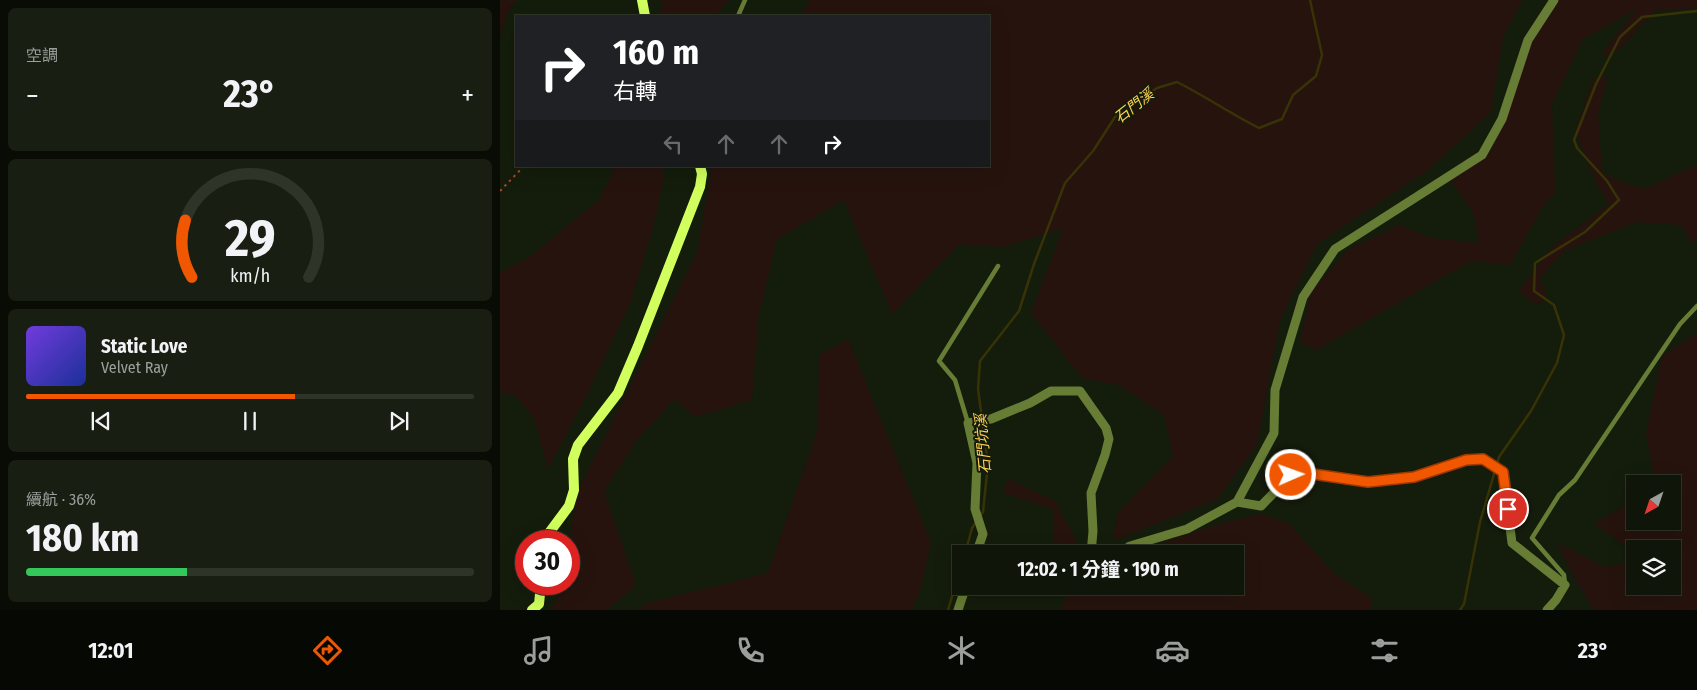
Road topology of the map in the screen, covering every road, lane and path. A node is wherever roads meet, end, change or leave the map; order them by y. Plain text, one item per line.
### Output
1 (642, 0) edge
2 (745, 0) edge
3 (1554, 0) edge
4 (645, 15) edge
5 (738, 15) edge
6 (523, 167) edge
7 (700, 167) edge
8 (500, 191) edge
9 (998, 266) dead end
10 (1697, 306) edge
11 (972, 422) junction
12 (1490, 464) joint
13 (1501, 471) joint
14 (1237, 502) junction
15 (551, 530) edge
16 (979, 545) edge
17 (1091, 545) edge
18 (1133, 545) edge
19 (1565, 585) junction
20 (540, 595) edge
21 (963, 595) edge
22 (532, 610) edge
23 (958, 610) edge
24 (1547, 610) edge

1 - 4 street
2 - 5 lane
3 - 14 street
6 - 8 path
7 - 15 street
9 - 11 lane
10 - 19 lane
11 - 16 street
11 - 17 street
12 - 13 lane
12 - 14 street
13 - 19 street
14 - 18 street
19 - 24 street
20 - 22 street
21 - 23 street

